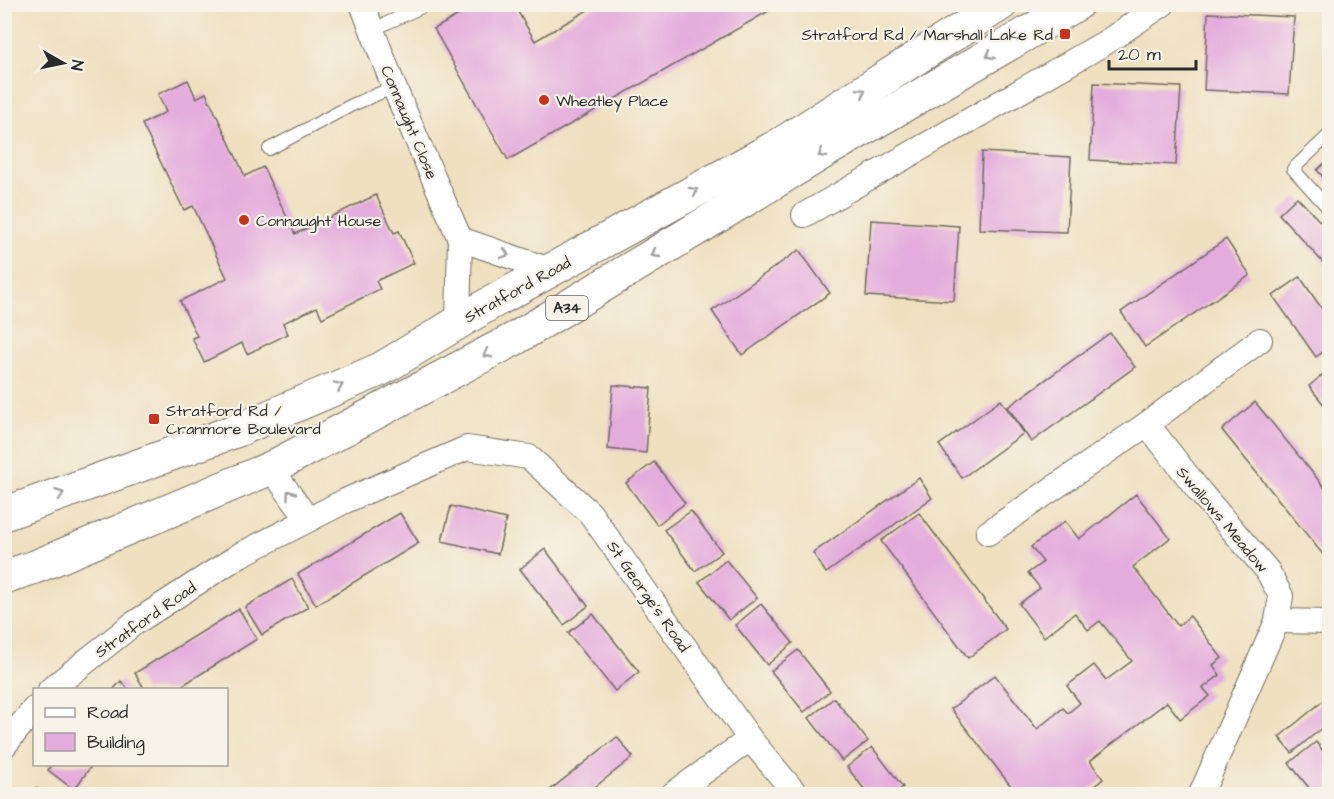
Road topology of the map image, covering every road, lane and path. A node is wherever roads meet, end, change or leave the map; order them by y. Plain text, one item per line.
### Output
1 (362, 4) edge
2 (428, 4) edge
3 (1001, 4) edge
4 (1077, 4) edge
5 (1163, 4) edge
6 (372, 30) junction
7 (394, 87) junction
8 (1329, 134) edge
9 (269, 148) dead end
10 (1329, 210) edge
11 (804, 215) dead end
12 (460, 238) junction
13 (550, 270) junction
14 (458, 322) junction
15 (1260, 340) dead end
16 (1147, 424) junction
17 (467, 448) joint
18 (271, 468) junction
19 (4, 514) edge
20 (308, 520) junction
21 (988, 532) dead end
22 (20, 572) edge
23 (1277, 621) junction
24 (1329, 622) edge
25 (53, 688) edge
26 (33, 710) edge
27 (750, 739) junction
28 (4, 746) edge
29 (673, 795) edge
30 (796, 795) edge
31 (1201, 795) edge

1 - 6 street, Connaught Close
2 - 6 lane
13 -> 3 highway, Stratford Road / A34
4 -> 18 highway, A34
5 - 11 street
6 - 7 street, Connaught Close
7 - 9 lane
7 - 12 street, Connaught Close
8 - 10 lane
12 -> 13 street
12 - 14 street, Connaught Close
13 - 14 highway, Stratford Road / A34
19 -> 14 highway, Stratford Road / A34
15 - 16 street
16 - 21 street
16 - 23 street, Swallows Meadow
17 - 20 street, Stratford Road
17 - 27 street, St George's Road
20 -> 18 street
18 - 22 highway, A34
20 - 25 street, Stratford Road
23 - 24 street
23 - 31 street, Swallows Meadow
26 - 28 street
27 - 29 street
27 - 30 street, St George's Road

